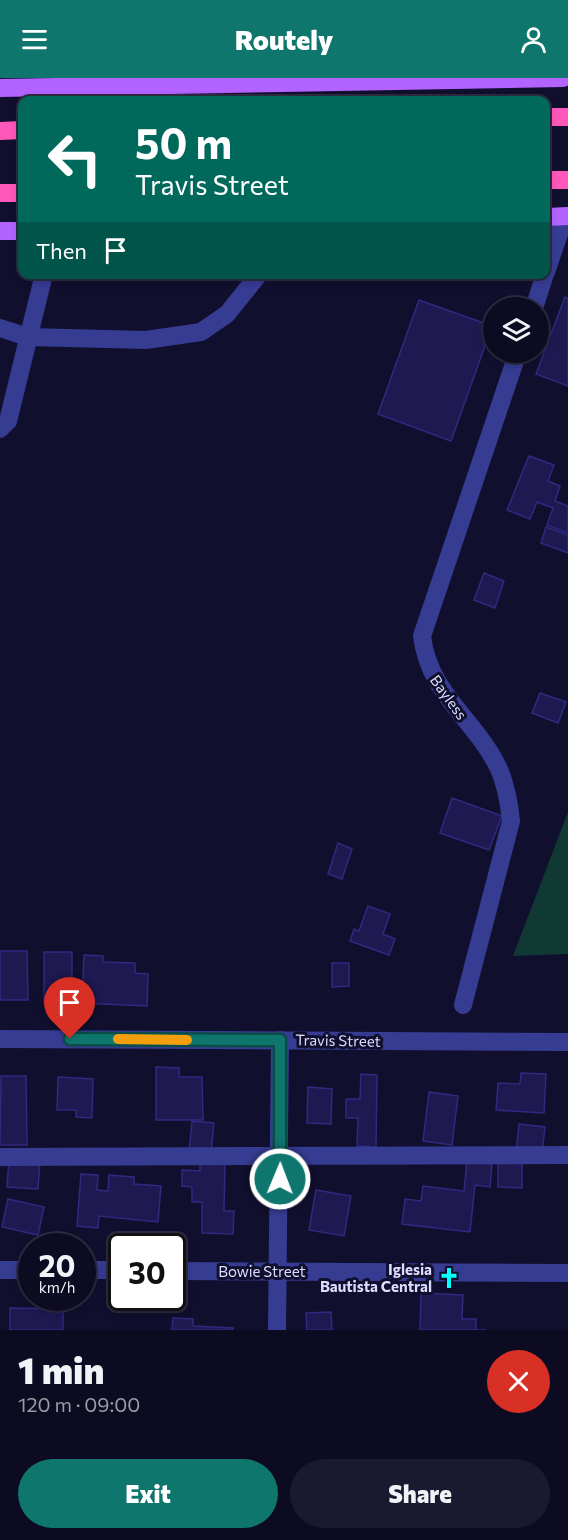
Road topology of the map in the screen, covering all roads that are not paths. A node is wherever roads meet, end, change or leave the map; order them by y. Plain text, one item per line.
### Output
1 (563, 78) edge
2 (0, 88) edge
3 (550, 117) edge
4 (568, 117) edge
5 (18, 130) edge
6 (0, 131) edge
7 (550, 180) edge
8 (568, 180) edge
9 (18, 193) edge
10 (0, 194) edge
11 (567, 216) edge
12 (550, 217) edge
13 (0, 231) edge
14 (18, 231) edge
15 (550, 260) edge
16 (43, 279) edge
17 (255, 279) edge
18 (543, 279) edge
19 (537, 297) edge
20 (0, 328) edge
21 (28, 337) junction
22 (514, 363) edge
23 (0, 429) edge
24 (463, 1005) dead end
25 (0, 1039) edge
26 (280, 1040) junction
27 (568, 1042) edge
28 (568, 1155) edge
29 (281, 1156) junction
30 (0, 1157) edge
31 (0, 1270) edge
32 (18, 1270) edge
33 (186, 1270) edge
34 (278, 1271) junction
35 (568, 1273) edge
36 (277, 1330) edge

1 - 2 main road
3 - 4 highway
5 - 6 highway
7 - 8 highway
9 - 10 highway
11 - 12 main road
11 - 15 street
13 - 14 main road
16 - 21 street
17 - 21 street
18 - 19 street
20 - 21 street
21 - 23 street
22 - 24 street, Bayless
25 - 26 street, Travis Street
26 - 27 street, Travis Street
26 - 29 street
28 - 29 street
29 - 30 street
29 - 34 street
31 - 32 street
33 - 34 street, Bowie Street
34 - 35 street, Bowie Street
34 - 36 street

